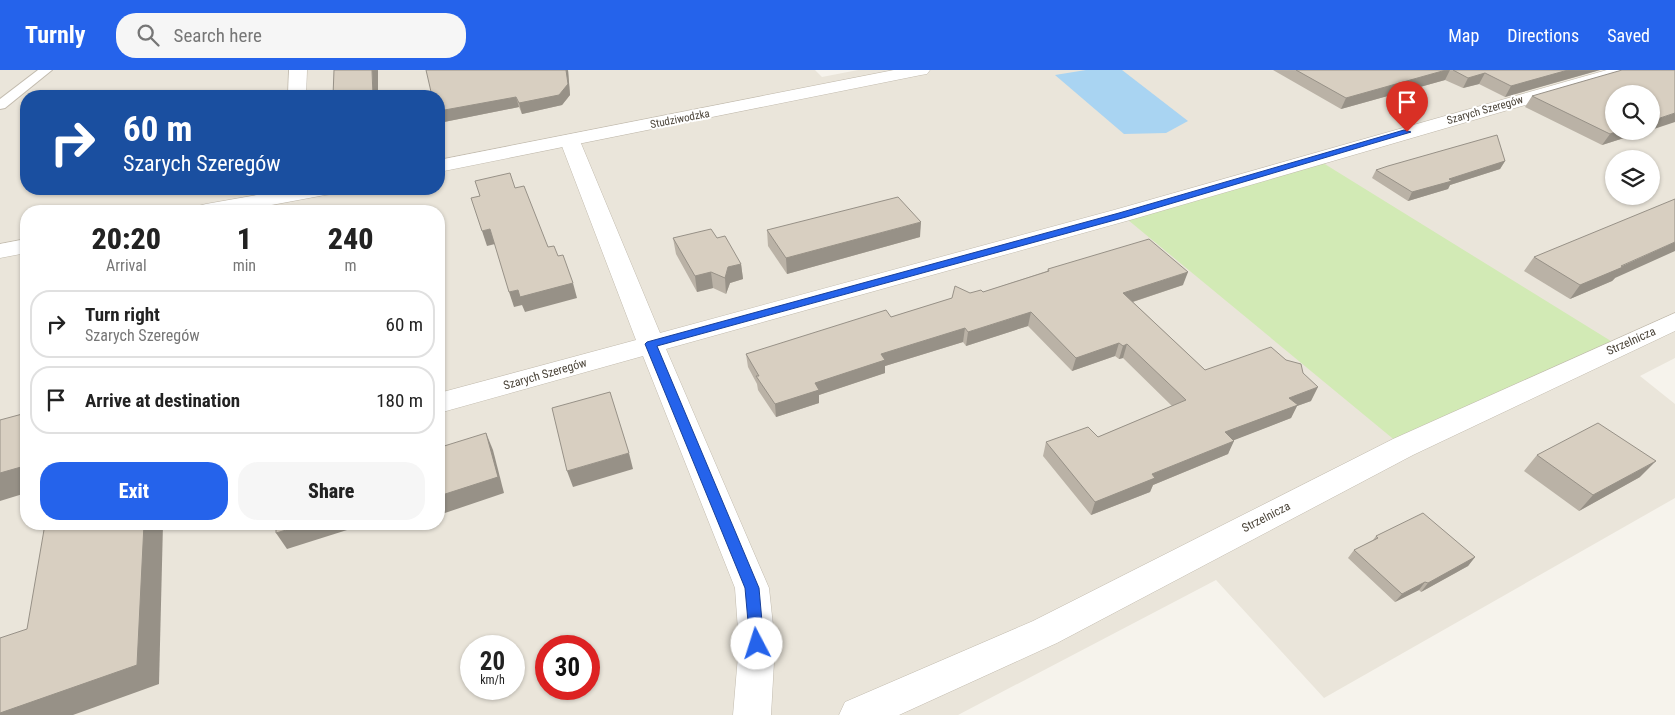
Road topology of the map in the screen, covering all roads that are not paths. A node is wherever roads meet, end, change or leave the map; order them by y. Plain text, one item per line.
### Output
1 (46, 70) edge
2 (298, 70) edge
3 (920, 70) edge
4 (1626, 70) edge
5 (297, 90) edge
6 (0, 105) edge
7 (570, 141) junction
8 (445, 165) edge
9 (280, 195) edge
10 (234, 205) edge
11 (20, 247) edge
12 (0, 250) edge
13 (1675, 321) edge
14 (651, 344) junction
15 (445, 402) edge
16 (752, 715) edge
17 (858, 715) edge

1 - 6 lane
2 - 5 street
3 - 7 street, Studziwodzka
4 - 14 street, Szarych Szeregów
7 - 8 street, Studziwodzka
7 - 14 street
9 - 10 street
11 - 12 street
13 - 17 street, Strzelnicza
14 - 15 street, Szarych Szeregów
14 - 16 street

